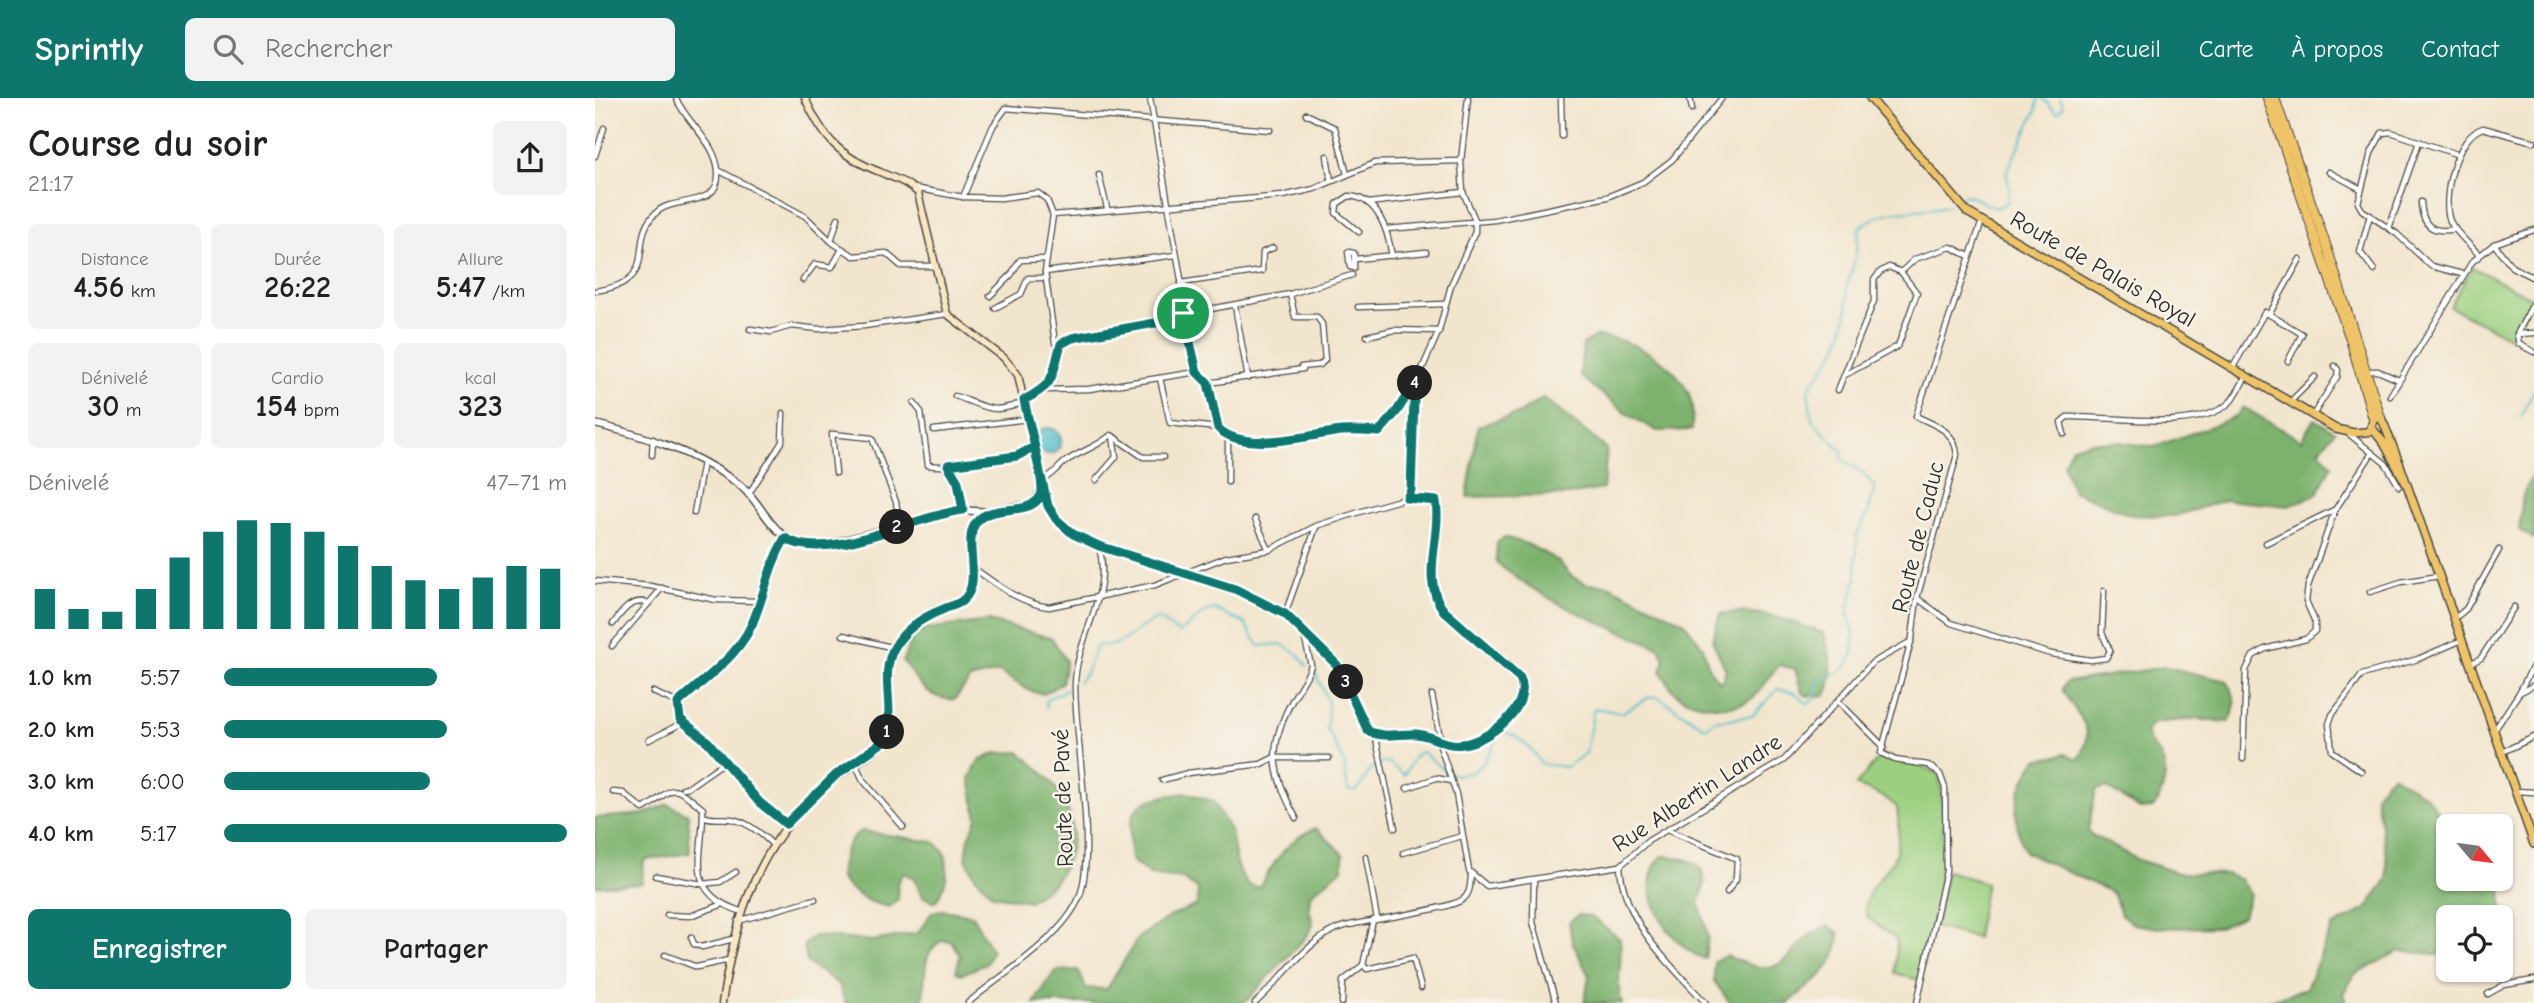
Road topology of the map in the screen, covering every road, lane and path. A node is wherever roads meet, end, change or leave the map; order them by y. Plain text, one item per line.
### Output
1 (675, 98) edge
2 (805, 98) edge
3 (1150, 98) edge
4 (1468, 98) edge
5 (1561, 98) edge
6 (1691, 98) edge
7 (1722, 98) edge
8 (1870, 98) edge
9 (2267, 98) edge
10 (2275, 98) edge
11 (1692, 110) dead end
12 (1306, 114) dead end
13 (1152, 119) junction
14 (604, 128) dead end
15 (1270, 130) dead end
16 (1562, 136) dead end
17 (2419, 142) junction
18 (2534, 142) edge
19 (2456, 154) junction
20 (595, 156) edge
21 (1327, 156) dead end
22 (1461, 161) junction
23 (718, 170) junction
24 (2329, 172) dead end
25 (1347, 174) junction
26 (1098, 175) dead end
27 (1331, 181) junction
28 (914, 188) junction
29 (2361, 189) junction
30 (1463, 192) junction
31 (963, 197) junction
32 (2421, 202) dead end
33 (1368, 203) junction
34 (1167, 207) junction
35 (1107, 209) junction
36 (1053, 215) junction
37 (2370, 215) junction
38 (838, 218) dead end
39 (1475, 220) junction
40 (1982, 221) junction
41 (2389, 228) junction
42 (1387, 229) junction
43 (2455, 229) junction
44 (2534, 230) edge
45 (1359, 232) dead end
46 (831, 241) junction
47 (2494, 244) junction
48 (1273, 247) dead end
49 (842, 249) junction
50 (1426, 251) dead end
51 (2500, 252) junction
52 (2481, 253) junction
53 (1176, 255) junction
54 (1392, 256) junction
55 (1969, 256) junction
56 (1045, 259) junction
57 (1355, 259) dead end
58 (2300, 259) dead end
59 (936, 266) junction
60 (2374, 270) dead end
61 (1901, 272) junction
62 (2462, 274) junction
63 (1045, 275) junction
64 (1352, 275) dead end
65 (2534, 278) edge
66 (803, 280) dead end
67 (1181, 283) junction
68 (595, 291) edge
69 (1290, 293) junction
70 (990, 296) dead end
71 (2534, 302) edge
72 (1445, 304) junction
73 (1235, 306) junction
74 (1358, 307) dead end
75 (995, 308) dead end
76 (2267, 313) junction
77 (947, 314) junction
78 (1184, 314) junction
79 (750, 329) dead end
80 (1439, 331) junction
81 (2534, 333) edge
82 (2517, 334) junction
83 (1367, 336) dead end
84 (1060, 348) junction
85 (2534, 352) edge
86 (2288, 361) dead end
87 (2335, 366) dead end
88 (1301, 367) dead end
89 (1321, 367) dead end
90 (2233, 367) junction
91 (2368, 371) junction
92 (1197, 372) junction
93 (1845, 374) junction
94 (2247, 375) junction
95 (2315, 377) dead end
96 (1160, 378) junction
97 (1248, 378) junction
98 (1418, 378) junction
99 (2399, 380) junction
100 (1208, 383) junction
101 (1043, 390) junction
102 (1838, 390) dead end
103 (2367, 391) junction
104 (955, 396) dead end
105 (2391, 396) dead end
106 (1024, 400) junction
107 (2291, 401) junction
108 (914, 402) dead end
109 (783, 412) dead end
110 (2313, 415) junction
111 (1028, 419) junction
112 (595, 424) edge
113 (2376, 425) junction
114 (1218, 428) junction
115 (934, 430) dead end
116 (2064, 433) dead end
117 (2348, 433) junction
118 (1228, 435) junction
119 (1112, 436) junction
120 (653, 438) junction
121 (1034, 447) junction
122 (2372, 453) junction
123 (652, 455) dead end
124 (1163, 457) dead end
125 (703, 462) junction
126 (947, 467) junction
127 (836, 473) dead end
128 (1042, 480) junction
129 (1096, 480) dead end
130 (1228, 482) dead end
131 (2403, 486) junction
132 (1043, 491) junction
133 (748, 495) junction
134 (1407, 498) junction
135 (963, 510) junction
136 (2335, 510) junction
137 (991, 512) junction
138 (694, 513) dead end
139 (1255, 519) dead end
140 (900, 526) junction
141 (1316, 526) junction
142 (785, 538) junction
143 (2266, 543) dead end
144 (1099, 546) junction
145 (1269, 550) junction
146 (2499, 550) dead end
147 (971, 567) junction
148 (1188, 573) junction
149 (2439, 576) junction
150 (595, 581) edge
151 (662, 588) junction
152 (2104, 591) dead end
153 (2370, 592) dead end
154 (1098, 597) junction
155 (1917, 598) junction
156 (759, 600) junction
157 (649, 603) junction
158 (2514, 607) dead end
159 (1285, 614) junction
160 (2454, 618) junction
161 (613, 624) dead end
162 (1303, 630) junction
163 (843, 635) dead end
164 (2462, 640) junction
165 (1910, 642) junction
166 (613, 646) dead end
167 (894, 648) junction
168 (2470, 664) junction
169 (2534, 664) edge
170 (2534, 685) edge
171 (653, 692) dead end
172 (2519, 693) junction
173 (1433, 695) dead end
174 (1838, 701) junction
175 (678, 703) junction
176 (684, 722) junction
177 (2494, 731) junction
178 (1375, 734) junction
179 (2534, 737) edge
180 (649, 740) dead end
181 (1440, 743) junction
182 (1884, 747) junction
183 (2502, 752) junction
184 (1273, 758) junction
185 (1329, 758) dead end
186 (2243, 759) dead end
187 (855, 762) junction
188 (723, 763) junction
189 (2361, 771) dead end
190 (1451, 779) junction
191 (1162, 780) dead end
192 (683, 788) dead end
193 (1407, 788) dead end
194 (2516, 790) junction
195 (613, 792) dead end
196 (2534, 792) edge
197 (703, 816) junction
198 (1296, 818) dead end
199 (786, 824) junction
200 (903, 827) dead end
201 (1395, 828) dead end
202 (1667, 830) junction
203 (1462, 836) junction
204 (772, 844) junction
205 (2534, 844) edge
206 (1403, 853) dead end
207 (1366, 857) dead end
208 (1621, 866) junction
209 (736, 872) dead end
210 (1471, 874) junction
211 (656, 876) dead end
212 (1534, 880) junction
213 (702, 884) junction
214 (1727, 892) dead end
215 (815, 899) dead end
216 (720, 905) junction
217 (740, 911) junction
218 (667, 915) dead end
219 (1375, 919) junction
220 (737, 921) junction
221 (691, 937) dead end
222 (733, 939) junction
223 (665, 954) dead end
224 (729, 960) junction
225 (1363, 965) junction
226 (2534, 980) edge
227 (1422, 988) dead end
228 (2488, 993) dead end
229 (722, 1003) edge
230 (968, 1003) edge
231 (1255, 1003) edge
232 (1342, 1003) edge
233 (1556, 1003) edge
234 (1706, 1003) edge
235 (1917, 1003) edge

1 - 23 street
2 - 28 main road
3 - 13 street
4 - 22 street
5 - 16 street
6 - 11 street
7 - 39 street
8 - 40 main road, Route de Palais Royal
9 - 103 highway
10 - 91 highway
12 - 25 street
13 - 15 street
13 - 31 street
13 - 34 street
14 - 20 street
17 - 19 street
17 - 29 street
17 - 41 street
18 - 19 street
19 - 43 street
21 - 27 street
22 - 25 street
22 - 30 street
23 - 46 street
23 - 68 street
24 - 29 street
25 - 27 street
26 - 35 street
27 - 34 street
28 - 31 street
28 - 59 main road
29 - 37 street
30 - 33 street
30 - 39 street
31 - 36 street
32 - 43 street
33 - 42 street
33 - 45 street
34 - 35 street
34 - 53 street
35 - 36 street
36 - 56 street
37 - 41 street
37 - 60 street
38 - 46 street
39 - 42 street
39 - 72 street
40 - 55 street, Route de Caduc
40 - 90 main road, Route de Palais Royal
41 - 62 street
42 - 54 street
43 - 52 street
44 - 47 street
46 - 49 street
47 - 51 street
47 - 52 street
48 - 67 street
49 - 59 street
49 - 66 street
50 - 54 street
51 - 52 street
51 - 65 street
52 - 62 street
53 - 63 street
53 - 67 street
54 - 57 street
55 - 61 street
55 - 155 street, Route de Caduc
56 - 63 street
56 - 70 street
58 - 76 street
59 - 77 main road
61 - 93 street
61 - 93 street
62 - 99 street
63 - 75 street
63 - 84 street
64 - 69 street
67 - 78 street
69 - 73 street
69 - 88 street
71 - 82 street
72 - 74 street
72 - 80 street
73 - 78 street
73 - 97 street
76 - 86 street
76 - 90 street
77 - 79 street
77 - 106 main road
78 - 84 street
78 - 92 street
80 - 83 street
80 - 98 street
81 - 82 street
82 - 85 street
84 - 101 street
87 - 110 street
89 - 97 street
90 - 94 main road, Route de Palais Royal
91 - 99 street
91 - 103 highway
91 - 113 highway
92 - 96 street
92 - 100 street
93 - 102 street
94 - 107 main road, Route de Palais Royal
94 - 116 street
95 - 107 street
96 - 101 street
96 - 114 street
97 - 100 street
98 - 118 street
98 - 134 street
99 - 105 street
100 - 114 street
101 - 106 street
103 - 113 highway
104 - 106 street
106 - 111 main road
107 - 110 main road, Route de Palais Royal
108 - 126 street
109 - 133 street
110 - 117 main road, Route de Palais Royal
111 - 115 street
111 - 121 main road
112 - 120 street
113 - 117 main road
113 - 131 main road
114 - 118 street
117 - 122 street
118 - 130 street
119 - 124 street
119 - 128 street
119 - 129 street
120 - 123 street
120 - 125 street
121 - 126 street
121 - 128 main road
122 - 131 street
122 - 136 street
125 - 133 street
125 - 138 street
126 - 135 street
127 - 140 street
128 - 132 main road
131 - 149 main road
132 - 137 main road
132 - 144 street
133 - 142 street
134 - 141 street
134 - 181 street
135 - 137 street
135 - 140 street
136 - 143 street
136 - 186 street
137 - 147 main road
139 - 145 street
140 - 142 street
141 - 145 street
141 - 159 street
142 - 156 street
144 - 148 street
144 - 154 street, Route de Pavé
145 - 148 street
146 - 160 street
147 - 154 street
147 - 167 main road
148 - 154 street
148 - 159 street
149 - 153 street
149 - 160 main road
150 - 151 street
151 - 156 street
151 - 157 street
152 - 155 street
154 - 230 street, Route de Pavé
155 - 165 street, Route de Caduc
156 - 175 street
157 - 161 street
157 - 166 street
158 - 168 street
159 - 162 street
160 - 164 main road
162 - 178 street
162 - 184 street
163 - 167 street
164 - 168 main road
164 - 189 street
165 - 174 street, Rue Albertin Landre
165 - 182 street, Route de Caduc
167 - 187 main road
168 - 177 main road
169 - 172 street
170 - 172 street
171 - 175 street
172 - 177 street
173 - 181 street
174 - 182 street
174 - 202 street, Rue Albertin Landre
175 - 176 street
176 - 180 street
176 - 188 street
177 - 183 main road
178 - 181 street
178 - 201 street
179 - 183 street
181 - 190 street
182 - 235 street
183 - 194 main road
184 - 185 street
184 - 191 street
184 - 198 street
187 - 199 main road
187 - 200 street
188 - 192 street
188 - 199 street
190 - 193 street
190 - 203 street
194 - 196 street
194 - 205 main road
195 - 197 street
197 - 204 street
197 - 213 street
199 - 204 main road
202 - 208 street, Rue Albertin Landre
202 - 214 street
203 - 206 street
203 - 210 street
204 - 217 main road
207 - 219 street
208 - 212 street, Rue Albertin Landre
208 - 234 street
209 - 213 street
210 - 212 street, Rue Albertin Landre
210 - 219 street
211 - 213 street
212 - 233 street
213 - 216 street
215 - 220 street
216 - 217 street
216 - 218 street
217 - 220 main road
219 - 225 street
219 - 231 street
220 - 222 main road
221 - 222 street
222 - 224 main road
223 - 224 street
224 - 229 main road
225 - 227 street
225 - 232 street
226 - 228 street

